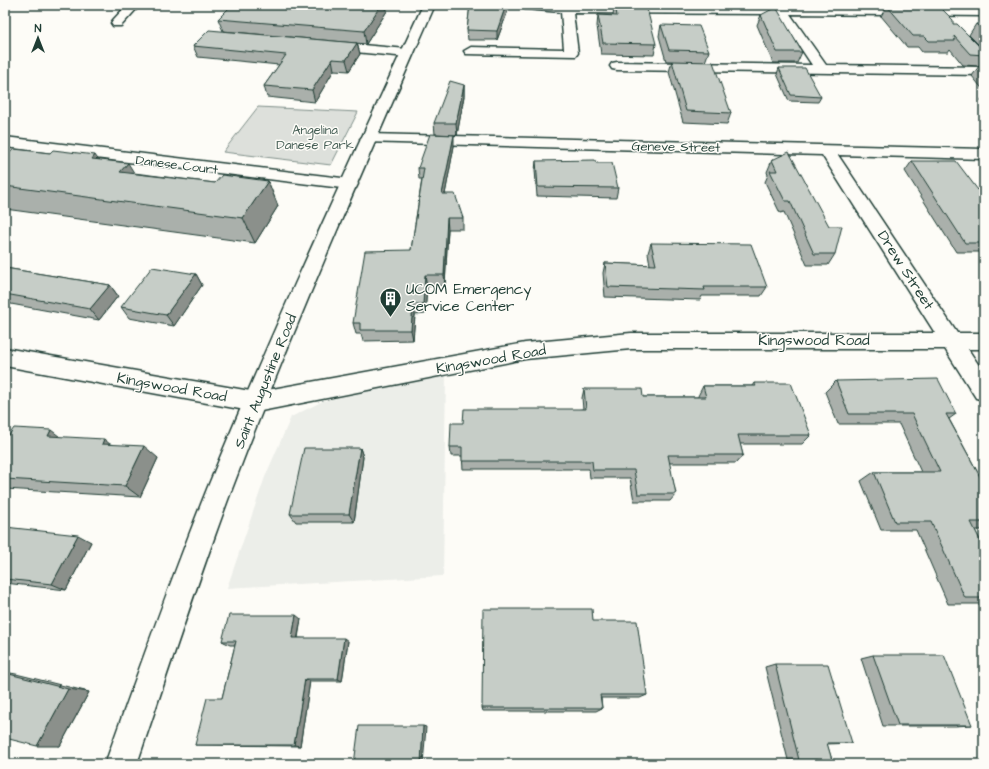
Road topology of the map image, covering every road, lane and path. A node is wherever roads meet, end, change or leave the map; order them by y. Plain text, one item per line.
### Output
1 (134, 5) edge
2 (429, 5) edge
3 (524, 5) edge
4 (584, 7) edge
5 (817, 8) edge
6 (567, 9) junction
7 (888, 9) edge
8 (782, 11) junction
9 (937, 12) junction
10 (984, 12) edge
11 (117, 23) dead end
12 (948, 23) edge
13 (319, 46) edge
14 (471, 51) dead end
15 (407, 53) junction
16 (617, 66) dead end
17 (822, 69) junction
18 (984, 72) edge
19 (368, 139) junction
20 (5, 142) edge
21 (827, 150) junction
22 (984, 154) edge
23 (350, 184) junction
24 (952, 341) junction
25 (984, 341) edge
26 (5, 357) edge
27 (984, 391) edge
28 (256, 402) junction
29 (121, 764) edge

1 - 11 street
2 - 15 street, Saint Augustine Road
3 - 6 street
4 - 6 street
4 - 8 street
5 - 7 street
5 - 8 street
6 - 14 street
7 - 9 street
8 - 17 street
9 - 10 street
9 - 12 street
13 - 15 street
15 - 19 street, Saint Augustine Road
16 - 17 street
17 - 18 street
19 - 21 street, Geneve Street
19 - 23 street, Saint Augustine Road
20 - 23 street, Danese Court
21 - 22 street, Geneve Street
21 - 24 street, Drew Street
23 - 28 street, Saint Augustine Road
24 - 25 street, Kingswood Road
24 - 27 street, Drew Street
24 - 28 street, Kingswood Road
26 - 28 street, Kingswood Road
28 - 29 street, Saint Augustine Road

